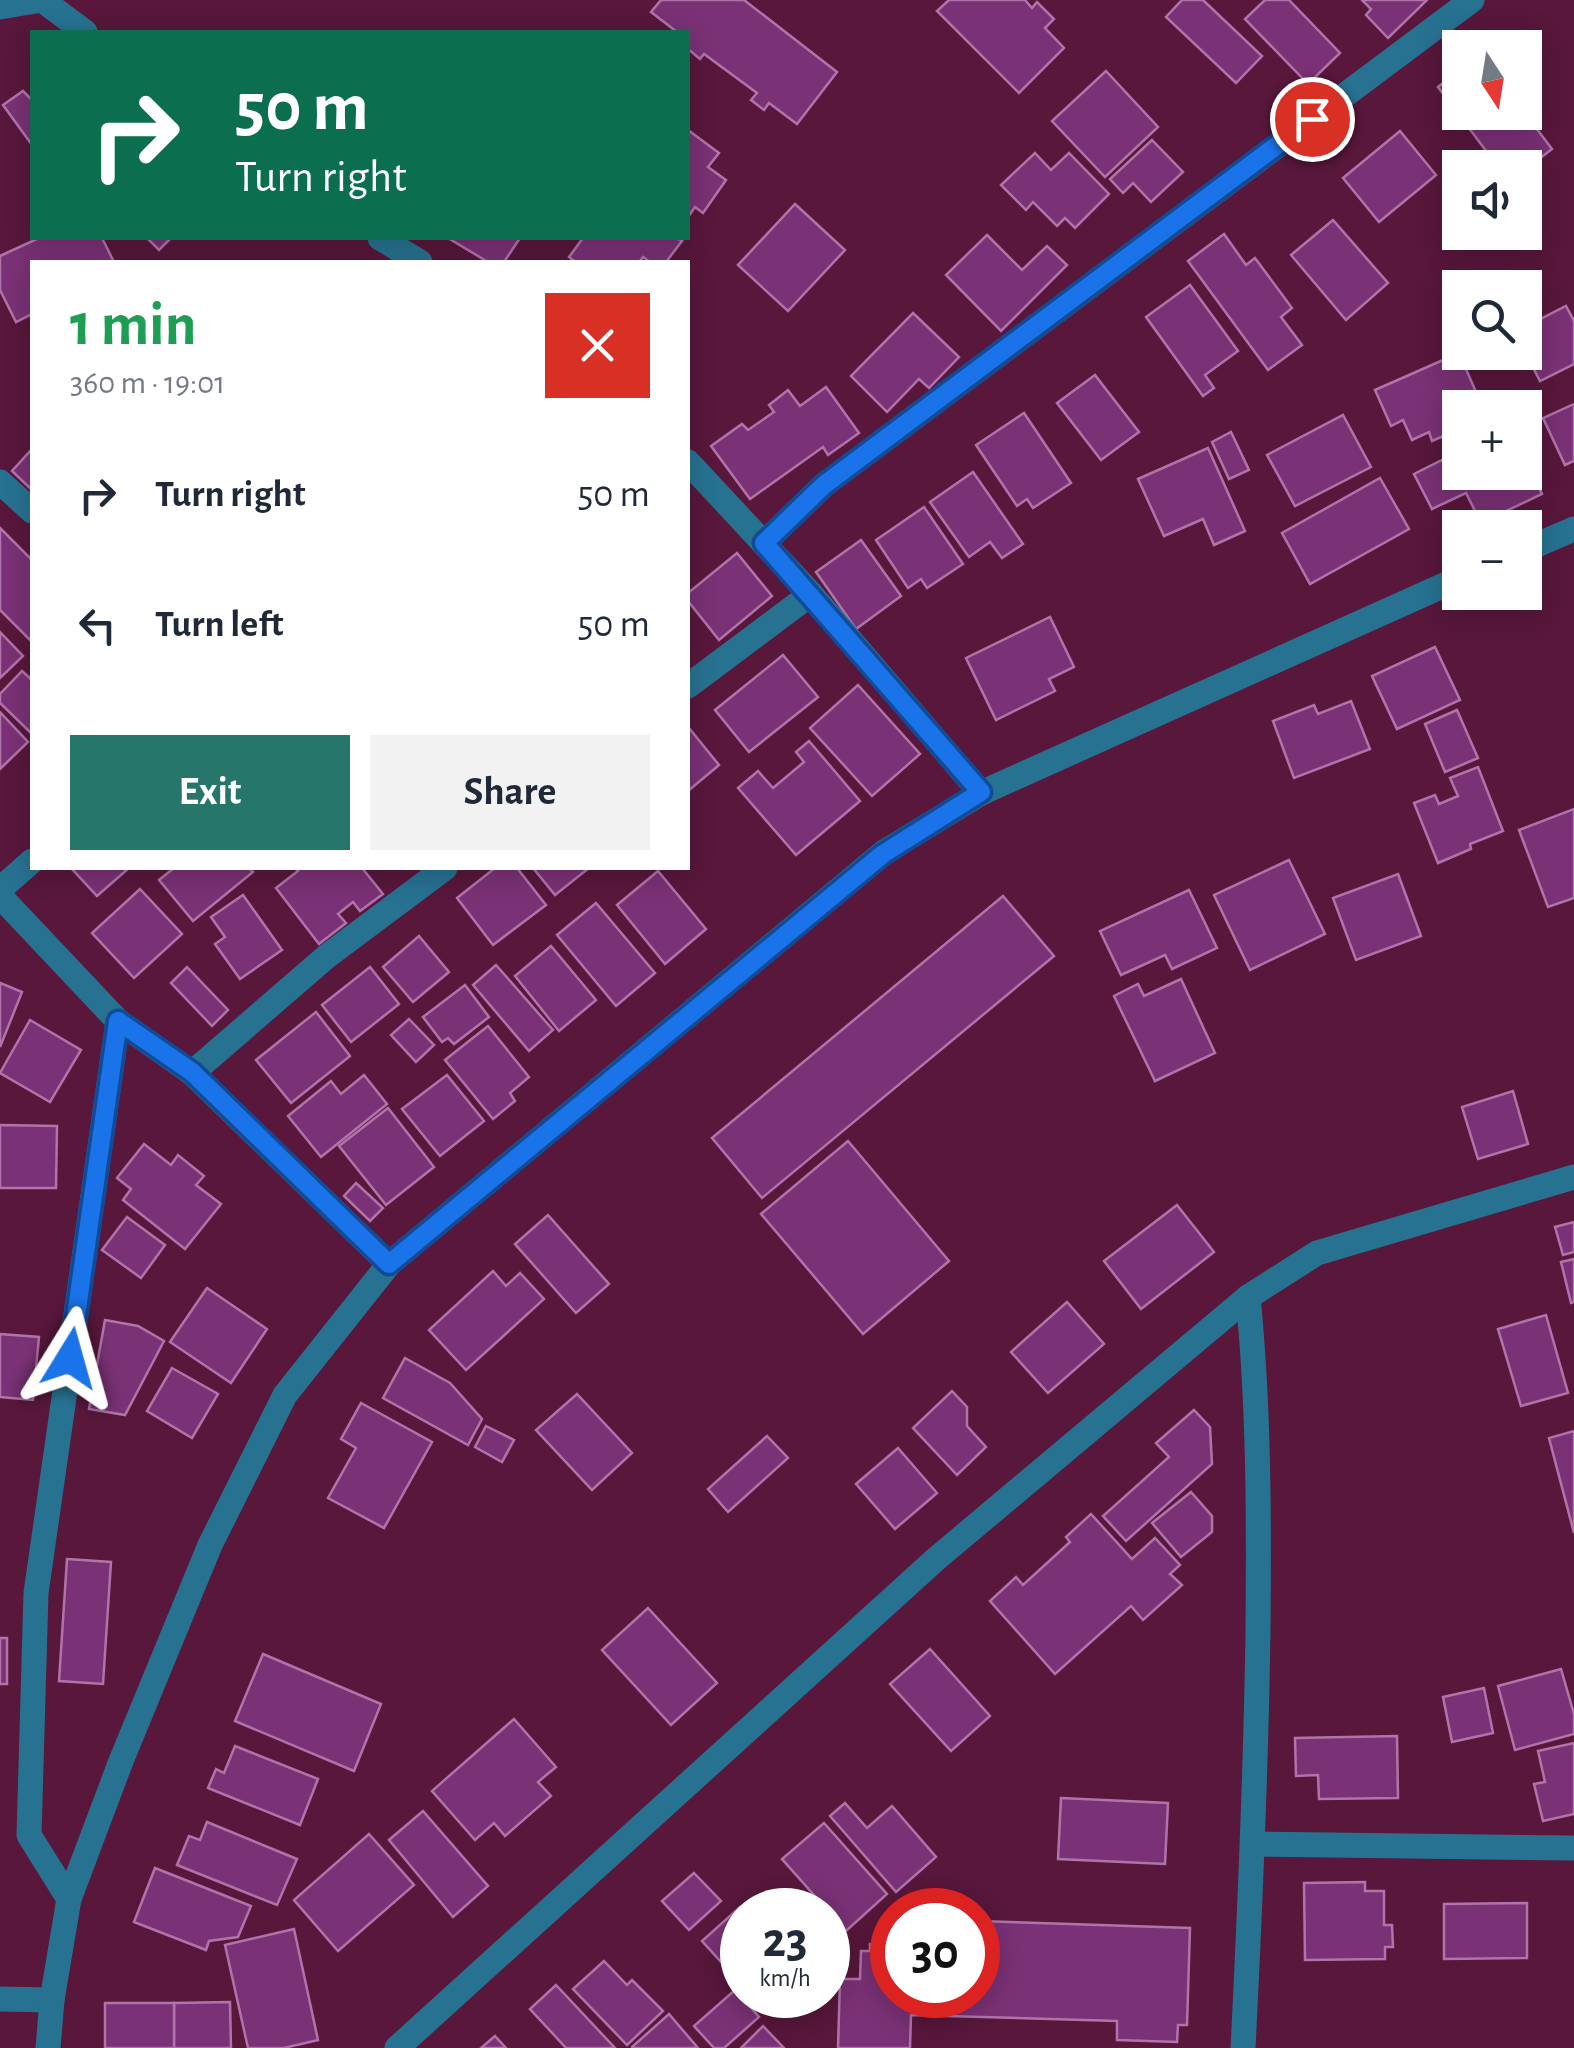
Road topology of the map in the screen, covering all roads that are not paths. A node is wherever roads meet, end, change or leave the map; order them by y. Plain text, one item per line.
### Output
1 (42, 0) edge
2 (1472, 0) edge
3 (0, 6) edge
4 (82, 30) edge
5 (383, 240) edge
6 (417, 260) edge
7 (690, 464) edge
8 (0, 482) edge
9 (30, 509) edge
10 (1574, 529) edge
11 (764, 543) junction
12 (1542, 543) edge
13 (1442, 586) edge
14 (810, 594) junction
15 (690, 684) edge
16 (981, 792) junction
17 (30, 864) edge
18 (442, 870) edge
19 (0, 892) edge
20 (118, 1021) junction
21 (192, 1072) junction
22 (1574, 1176) edge
23 (389, 1264) junction
24 (1248, 1297) junction
25 (1253, 1844) junction
26 (1574, 1848) edge
27 (69, 1899) junction
28 (0, 1998) edge
29 (52, 2000) junction
30 (48, 2048) edge
31 (397, 2048) edge
32 (1243, 2048) edge

1 - 3 street
1 - 4 street
2 - 11 street
5 - 6 street
7 - 11 street
8 - 9 street
10 - 12 street
11 - 14 street
13 - 16 street
14 - 15 street
14 - 16 street
16 - 23 street
17 - 19 street
18 - 21 street
19 - 20 street
20 - 21 street
20 - 27 street
21 - 23 street
22 - 24 street
23 - 27 street
24 - 25 street
24 - 31 street
25 - 26 street
25 - 32 street
27 - 29 street
28 - 29 street
29 - 30 street

